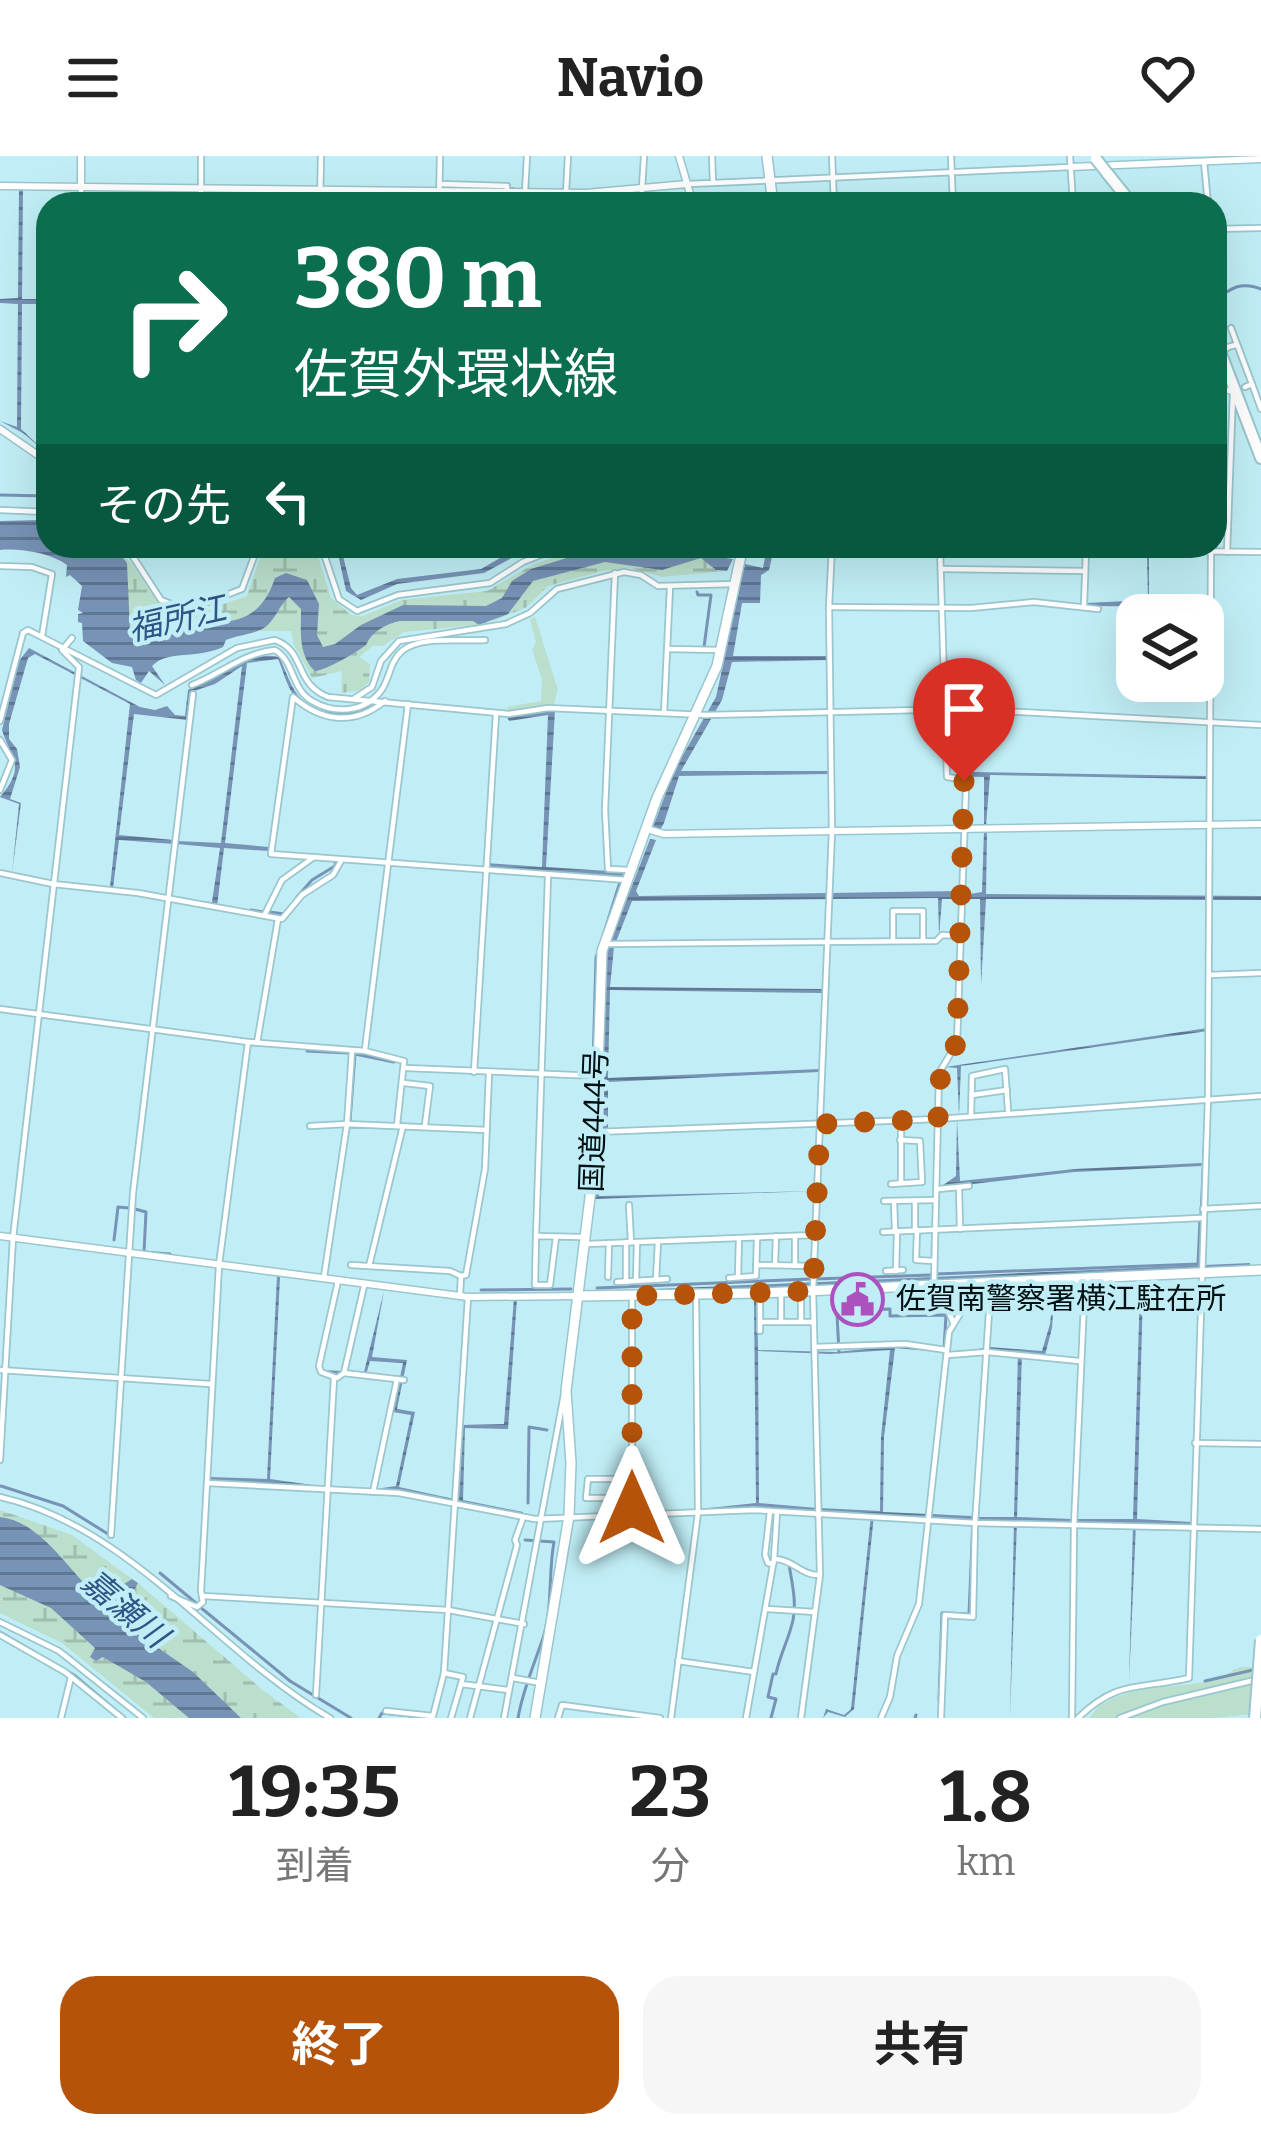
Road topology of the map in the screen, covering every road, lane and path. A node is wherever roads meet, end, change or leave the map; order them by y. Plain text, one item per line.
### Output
1 (81, 156) edge
2 (201, 156) edge
3 (321, 156) edge
4 (440, 156) edge
5 (527, 156) edge
6 (568, 156) edge
7 (644, 156) edge
8 (679, 156) edge
9 (712, 156) edge
10 (767, 156) edge
11 (832, 156) edge
12 (951, 156) edge
13 (1070, 156) edge
14 (1116, 156) edge
15 (1095, 158) edge
16 (1241, 158) edge
17 (1193, 159) edge
18 (1261, 159) edge
19 (1120, 165) junction
20 (1204, 166) junction
21 (1071, 167) junction
22 (952, 173) junction
23 (770, 178) junction
24 (833, 178) junction
25 (713, 183) junction
26 (687, 184) junction
27 (0, 186) edge
28 (81, 187) junction
29 (440, 187) junction
30 (642, 187) junction
31 (201, 188) junction
32 (320, 189) junction
33 (611, 191) joint
34 (81, 192) edge
35 (201, 192) edge
36 (440, 192) edge
37 (520, 192) edge
38 (525, 192) edge
39 (566, 192) edge
40 (588, 192) edge
41 (642, 192) edge
42 (689, 192) edge
43 (772, 192) edge
44 (834, 192) edge
45 (953, 192) edge
46 (1072, 192) edge
47 (1122, 192) edge
48 (1207, 192) edge
49 (1227, 229) edge
50 (1261, 229) edge
51 (1231, 328) dead end
52 (1236, 345) junction
53 (1227, 348) edge
54 (1227, 382) edge
55 (1227, 390) edge
56 (1261, 409) edge
57 (0, 429) edge
58 (36, 454) edge
59 (1261, 458) edge
60 (0, 510) edge
61 (36, 512) edge
62 (1227, 552) joint
63 (1261, 552) edge
64 (134, 558) edge
65 (253, 558) edge
66 (325, 558) edge
67 (533, 558) edge
68 (740, 558) edge
69 (831, 558) edge
70 (940, 558) edge
71 (1089, 558) edge
72 (1210, 558) edge
73 (0, 566) edge
74 (940, 568) junction
75 (1084, 572) junction
76 (615, 573) junction
77 (734, 584) junction
78 (670, 586) junction
79 (942, 605) junction
80 (1084, 607) junction
81 (829, 608) junction
82 (1098, 609) dead end
83 (42, 636) junction
84 (72, 638) dead end
85 (484, 640) dead end
86 (62, 650) junction
87 (667, 650) junction
88 (721, 650) junction
89 (79, 667) junction
90 (99, 669) junction
91 (192, 685) dead end
92 (193, 694) dead end
93 (349, 699) junction
94 (371, 699) junction
95 (386, 701) junction
96 (408, 704) junction
97 (943, 710) junction
98 (609, 711) junction
99 (830, 713) junction
100 (496, 714) junction
101 (664, 714) junction
102 (700, 715) junction
103 (0, 721) edge
104 (1210, 724) junction
105 (1261, 725) edge
106 (0, 740) edge
107 (0, 790) edge
108 (1261, 824) edge
109 (1210, 825) junction
110 (645, 828) junction
111 (965, 830) junction
112 (832, 831) junction
113 (314, 856) junction
114 (341, 859) junction
115 (391, 863) junction
116 (486, 870) junction
117 (0, 873) edge
118 (548, 874) junction
119 (628, 875) junction
120 (53, 884) junction
121 (168, 899) junction
122 (264, 916) junction
123 (278, 919) junction
124 (961, 936) junction
125 (893, 941) junction
126 (923, 941) junction
127 (827, 942) junction
128 (609, 944) junction
129 (1261, 973) edge
130 (1209, 975) junction
131 (0, 1009) edge
132 (38, 1014) junction
133 (152, 1030) junction
134 (248, 1042) junction
135 (257, 1043) junction
136 (352, 1051) junction
137 (365, 1052) junction
138 (406, 1068) junction
139 (474, 1072) junction
140 (489, 1073) junction
141 (541, 1075) junction
142 (597, 1076) junction
143 (404, 1083) junction
144 (1006, 1090) junction
145 (971, 1096) junction
146 (1261, 1096) edge
147 (1208, 1097) junction
148 (1008, 1113) junction
149 (970, 1116) junction
150 (938, 1119) junction
151 (901, 1120) junction
152 (347, 1124) junction
153 (820, 1124) junction
154 (310, 1125) dead end
155 (400, 1126) junction
156 (425, 1127) junction
157 (487, 1130) junction
158 (601, 1131) junction
159 (901, 1140) junction
160 (938, 1160) junction
161 (922, 1161) junction
162 (901, 1183) junction
163 (891, 1184) dead end
164 (969, 1186) dead end
165 (959, 1188) junction
166 (937, 1190) junction
167 (936, 1200) junction
168 (894, 1201) junction
169 (915, 1201) junction
170 (884, 1202) dead end
171 (629, 1205) dead end
172 (1261, 1206) edge
173 (1203, 1209) junction
174 (1203, 1217) junction
175 (960, 1228) junction
176 (916, 1230) junction
177 (935, 1230) junction
178 (896, 1231) junction
179 (883, 1232) dead end
180 (815, 1235) junction
181 (0, 1236) edge
182 (536, 1236) junction
183 (776, 1236) junction
184 (795, 1236) junction
185 (556, 1237) junction
186 (757, 1237) junction
187 (13, 1238) junction
188 (739, 1238) junction
189 (586, 1241) junction
190 (658, 1241) junction
191 (632, 1242) junction
192 (609, 1243) junction
193 (128, 1252) junction
194 (934, 1261) junction
195 (219, 1265) junction
196 (351, 1265) dead end
197 (756, 1265) junction
198 (775, 1265) junction
199 (369, 1266) junction
200 (795, 1266) junction
201 (814, 1266) junction
202 (1201, 1269) junction
203 (1261, 1270) edge
204 (886, 1271) dead end
205 (460, 1276) junction
206 (608, 1277) dead end
207 (729, 1277) dead end
208 (738, 1277) junction
209 (1085, 1278) junction
210 (323, 1279) junction
211 (338, 1280) junction
212 (656, 1280) junction
213 (667, 1280) dead end
214 (934, 1280) junction
215 (636, 1281) junction
216 (617, 1282) dead end
217 (626, 1282) junction
218 (979, 1282) junction
219 (992, 1282) junction
220 (952, 1283) junction
221 (365, 1284) junction
222 (905, 1285) junction
223 (810, 1288) junction
224 (781, 1292) junction
225 (1146, 1292) dead end
226 (760, 1293) junction
227 (695, 1294) junction
228 (579, 1296) junction
229 (632, 1296) junction
230 (464, 1297) junction
231 (1146, 1300) junction
232 (1200, 1302) junction
233 (1146, 1310) dead end
234 (904, 1313) dead end
235 (781, 1322) junction
236 (801, 1322) junction
237 (813, 1322) junction
238 (952, 1322) junction
239 (814, 1350) junction
240 (987, 1350) junction
241 (945, 1351) junction
242 (1079, 1361) junction
243 (2, 1370) edge
244 (344, 1373) junction
245 (120, 1378) junction
246 (334, 1378) junction
247 (211, 1384) junction
248 (566, 1391) junction
249 (1195, 1443) junction
250 (1261, 1444) edge
251 (0, 1460) edge
252 (632, 1479) junction
253 (206, 1483) junction
254 (327, 1490) junction
255 (373, 1492) junction
256 (0, 1497) edge
257 (632, 1498) junction
258 (455, 1504) junction
259 (698, 1509) junction
260 (773, 1511) junction
261 (819, 1511) junction
262 (632, 1512) junction
263 (569, 1516) junction
264 (523, 1517) junction
265 (928, 1518) junction
266 (542, 1519) junction
267 (975, 1520) junction
268 (1075, 1522) junction
269 (1193, 1524) junction
270 (1261, 1529) edge
271 (111, 1535) dead end
272 (772, 1562) junction
273 (820, 1575) junction
274 (171, 1596) junction
275 (203, 1596) junction
276 (321, 1603) junction
277 (765, 1609) junction
278 (448, 1610) junction
279 (815, 1612) junction
280 (499, 1618) junction
281 (0, 1622) edge
282 (524, 1624) junction
283 (0, 1635) edge
284 (1261, 1640) edge
285 (678, 1661) junction
286 (750, 1671) junction
287 (444, 1673) junction
288 (70, 1677) junction
289 (513, 1678) junction
290 (1261, 1679) edge
291 (542, 1683) junction
292 (461, 1684) junction
293 (481, 1687) junction
294 (509, 1690) junction
295 (316, 1695) dead end
296 (386, 1712) dead end
297 (61, 1718) edge
298 (122, 1718) edge
299 (143, 1718) edge
300 (330, 1718) edge
301 (451, 1718) edge
302 (470, 1718) edge
303 (504, 1718) edge
304 (537, 1718) edge
305 (558, 1718) edge
306 (660, 1718) edge
307 (671, 1718) edge
308 (746, 1718) edge
309 (801, 1718) edge
310 (881, 1718) edge
311 (941, 1718) edge
312 (1075, 1718) edge
313 (1120, 1718) edge
314 (1255, 1718) edge

1 - 28 street
2 - 31 street
3 - 32 street
4 - 29 street
5 - 38 street
6 - 39 street
7 - 30 street
8 - 26 street
9 - 25 street
10 - 23 main road
11 - 24 street
12 - 22 street
13 - 21 street
14 - 19 street
15 - 47 highway, bridge
16 - 18 street
16 - 20 street
17 - 19 street
17 - 20 street
19 - 21 street
20 - 48 street
21 - 22 street
21 - 46 street
22 - 24 street
22 - 45 street
23 - 24 street
23 - 25 street
23 - 43 main road
24 - 44 street
25 - 26 street
26 - 30 street
26 - 42 street
27 - 28 street
28 - 31 street
28 - 34 street
29 - 32 street
29 - 36 street
29 - 37 street
30 - 33 street
30 - 41 street
31 - 32 street
31 - 35 street
33 - 40 street
49 - 50 street
51 - 52 street
52 - 53 street
52 - 56 street
54 - 59 highway
55 - 62 street
57 - 58 street
60 - 61 street
62 - 63 street
64 - 65 street
66 - 67 street
68 - 77 main road, 国道444号
69 - 81 street
70 - 74 street
71 - 75 street
72 - 104 street
73 - 83 street
74 - 75 street
74 - 79 street
75 - 80 street
76 - 78 street
76 - 93 street
76 - 98 street
77 - 78 street
77 - 88 main road, 国道444号
78 - 87 street
79 - 80 street
79 - 81 street
79 - 97 street
80 - 82 street
81 - 99 street
83 - 86 street
83 - 103 street
84 - 86 street
85 - 94 street
86 - 89 street
86 - 90 street
87 - 88 street
87 - 101 street
88 - 102 main road, 国道444号
89 - 90 street
89 - 120 street
90 - 93 street
91 - 94 street
92 - 121 street
93 - 94 street
94 - 95 street
95 - 96 street
95 - 113 street
96 - 100 street
96 - 115 street
97 - 99 street
97 - 104 street
97 - 111 street
98 - 100 street
98 - 101 street
98 - 119 street
99 - 102 street
99 - 112 street
100 - 116 street
101 - 102 street
102 - 110 main road, 国道444号
104 - 105 street
104 - 109 street
106 - 107 street
108 - 109 street
109 - 111 street
109 - 130 street
110 - 112 street
110 - 119 main road, 国道444号
111 - 112 street
111 - 124 street
112 - 127 street
113 - 114 street
113 - 122 street
114 - 115 street
114 - 123 street
115 - 116 street
115 - 137 street
116 - 118 street
116 - 139 street
117 - 120 street
118 - 119 street
118 - 141 street
119 - 128 main road, 国道444号
120 - 121 street
120 - 132 street
121 - 122 street
121 - 133 street
122 - 123 street
123 - 135 street
124 - 126 street
124 - 150 street
125 - 126 street
125 - 126 street
125 - 127 street
127 - 128 street
127 - 153 street
128 - 142 main road, 国道444号
129 - 130 street
130 - 147 street
131 - 132 street
132 - 133 street
132 - 187 street
133 - 134 street
133 - 193 street
134 - 135 street
134 - 195 street
135 - 136 street
136 - 137 street
136 - 152 street
137 - 138 street
138 - 139 street
138 - 143 street
139 - 140 street
140 - 141 street
140 - 157 street
141 - 142 street
141 - 182 street
142 - 158 main road, 国道444号
143 - 155 street
143 - 156 street
144 - 145 street
144 - 145 street
144 - 148 street
145 - 149 street
146 - 147 street
147 - 148 street
147 - 173 street
148 - 149 street
149 - 150 street
150 - 151 street
150 - 160 street
151 - 153 street
151 - 159 street
152 - 154 street
152 - 155 street
152 - 210 street
153 - 158 street
153 - 180 street
155 - 156 street
155 - 199 street
156 - 157 street
157 - 205 street
158 - 189 main road, 国道444号
159 - 161 street
159 - 162 street
160 - 161 street
160 - 166 street
161 - 162 street
162 - 163 street
164 - 165 street
165 - 166 street
165 - 175 street
166 - 167 street
167 - 169 street
167 - 177 street
168 - 169 street
168 - 170 street
168 - 178 street
169 - 176 street
171 - 191 street
172 - 173 street
173 - 174 street
174 - 175 street
174 - 202 street
175 - 177 street
176 - 177 street
176 - 178 street
176 - 194 street
177 - 194 street
178 - 179 street
178 - 204 street
180 - 184 street
180 - 201 street
181 - 187 street
182 - 185 street
182 - 185 street
183 - 184 street
183 - 186 street
183 - 198 street
184 - 200 street
185 - 189 street
186 - 188 street
186 - 197 street
187 - 193 street
187 - 243 street
188 - 190 street
188 - 208 street
189 - 192 street
189 - 228 main road, 国道444号
190 - 191 street
190 - 212 street
191 - 192 street
191 - 215 street
191 - 217 street
192 - 206 street
193 - 195 street
193 - 245 street
194 - 214 street
195 - 210 street
195 - 247 street
196 - 199 street
197 - 198 street
197 - 208 street
198 - 200 street
199 - 205 street
200 - 201 street
201 - 223 street
202 - 203 main road
202 - 209 main road
202 - 232 street
205 - 230 street
207 - 208 street
209 - 219 main road
209 - 242 street
210 - 211 street
211 - 221 street
211 - 246 street
212 - 213 street
212 - 215 street
214 - 220 main road
214 - 222 main road
215 - 217 street
216 - 217 street
218 - 219 main road
218 - 220 main road
218 - 238 street
219 - 240 street
220 - 238 street
221 - 230 street
221 - 244 street
222 - 223 main road
222 - 234 street
223 - 224 main road
223 - 236 street
223 - 237 street
224 - 226 main road
224 - 235 street
225 - 231 street
226 - 227 main road
226 - 235 street
227 - 229 main road
227 - 259 street
228 - 229 main road
228 - 230 street
228 - 248 main road, 国道444号
229 - 252 street
230 - 258 street
231 - 232 street
231 - 233 street
232 - 249 street
235 - 236 street
236 - 237 street
237 - 239 street
238 - 241 street
239 - 241 street
239 - 261 street
240 - 241 street
240 - 242 street
240 - 267 street
241 - 265 street
242 - 268 street
243 - 245 street
243 - 251 street
244 - 246 street
244 - 255 street
245 - 247 street
245 - 271 street
246 - 254 street
247 - 253 street
248 - 263 main road, 国道444号
248 - 266 street
249 - 250 street
249 - 269 street
252 - 257 street
252 - 257 street
253 - 254 street
253 - 275 street
254 - 255 street
254 - 276 street
255 - 258 street
256 - 274 street
257 - 262 street
258 - 264 street
258 - 278 street
259 - 260 street
259 - 262 street
259 - 285 street
260 - 261 street
260 - 272 street
261 - 265 street
261 - 273 street
262 - 263 street
263 - 266 street
263 - 291 main road, 国道444号
264 - 266 street
264 - 280 street
265 - 267 street
265 - 310 street
266 - 282 street
267 - 268 street
267 - 311 street
268 - 269 street
268 - 312 street
269 - 270 street
269 - 312 street
272 - 273 street
272 - 277 street
273 - 279 street
274 - 275 street
274 - 300 street
275 - 276 street
276 - 278 street
276 - 295 street
277 - 279 street
277 - 286 street
278 - 280 street
278 - 287 street
279 - 309 street
280 - 282 street
280 - 293 street
281 - 299 street
282 - 289 street
283 - 288 street
284 - 314 highway, bridge
285 - 286 street
285 - 307 street
286 - 308 street
287 - 292 street
287 - 296 street
288 - 297 street
288 - 298 street
289 - 291 street
289 - 294 street
290 - 313 street
291 - 304 main road, 国道444号
292 - 293 street
292 - 301 street
293 - 294 street
293 - 302 street
294 - 303 street
305 - 306 street

